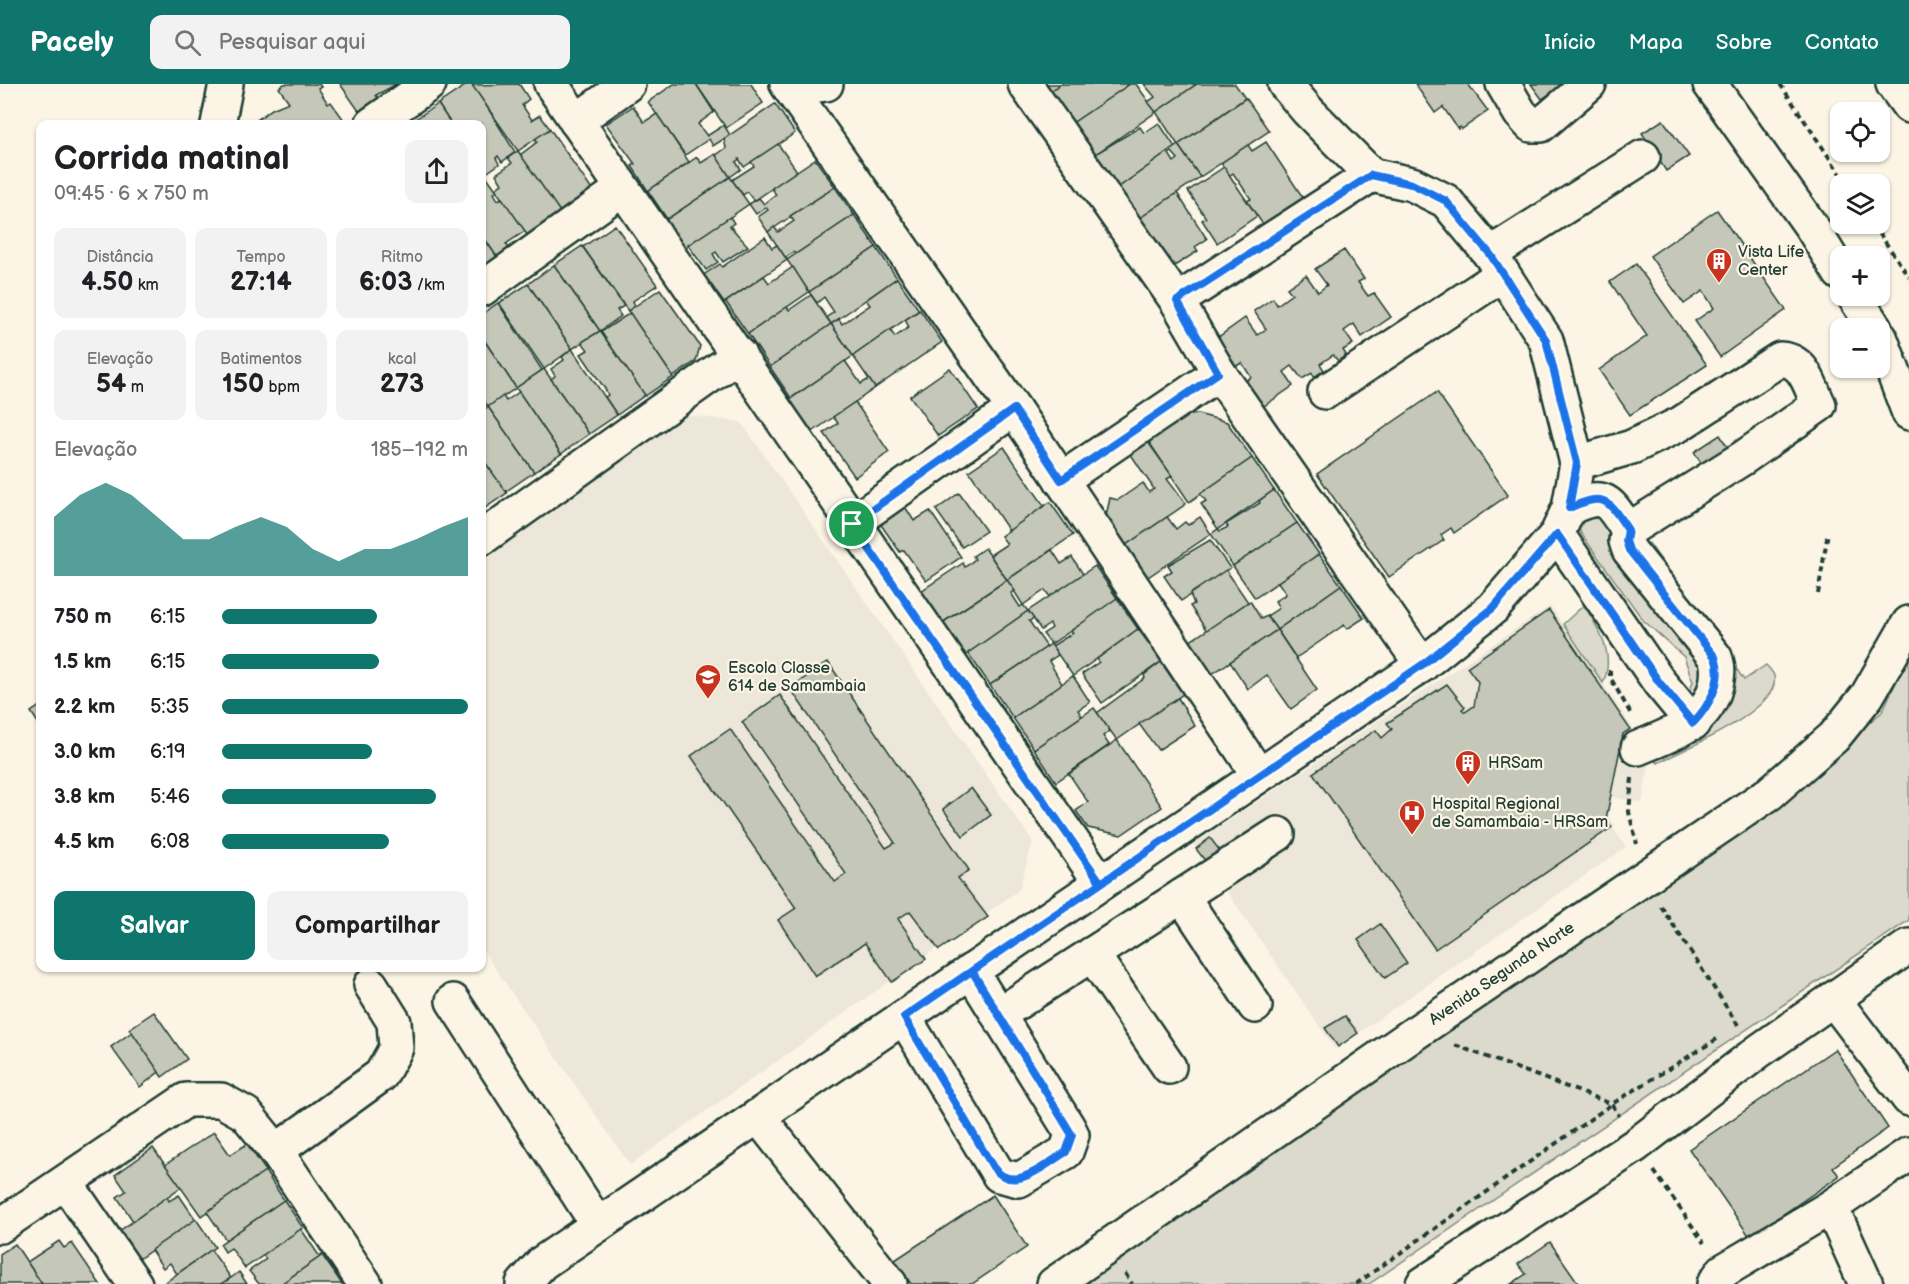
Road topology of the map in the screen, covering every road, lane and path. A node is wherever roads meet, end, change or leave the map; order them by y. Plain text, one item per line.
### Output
1 (226, 84) edge
2 (429, 84) edge
3 (551, 84) edge
4 (628, 84) edge
5 (826, 84) edge
6 (1024, 84) edge
7 (1285, 84) edge
8 (1503, 84) edge
9 (1589, 84) edge
10 (1710, 84) edge
11 (1780, 84) edge
12 (1893, 84) edge
13 (789, 87) edge
14 (1909, 106) edge
15 (219, 120) edge
16 (378, 120) edge
17 (576, 121) junction
18 (1643, 157) dead end
19 (1840, 174) edge
20 (1371, 175) junction
21 (622, 189) junction
22 (1880, 234) edge
23 (1830, 257) edge
24 (1496, 264) junction
25 (1909, 277) edge
26 (486, 286) edge
27 (1177, 301) junction
28 (739, 355) junction
29 (1890, 363) edge
30 (1218, 373) junction
31 (1325, 392) dead end
32 (1014, 409) junction
33 (1909, 413) edge
34 (1577, 463) junction
35 (1061, 480) junction
36 (1563, 521) junction
37 (852, 524) junction
38 (1628, 530) junction
39 (1828, 532) dead end
40 (486, 535) edge
41 (1818, 594) dead end
42 (1909, 623) edge
43 (1610, 664) dead end
44 (1422, 665) junction
45 (1693, 723) junction
46 (1638, 748) junction
47 (1258, 774) junction
48 (1278, 834) dead end
49 (1639, 850) dead end
50 (1101, 883) junction
51 (1182, 896) junction
52 (1659, 902) dead end
53 (1909, 946) edge
54 (1092, 954) junction
55 (972, 971) junction
56 (371, 985) dead end
57 (1833, 999) junction
58 (453, 1001) dead end
59 (1255, 1006) dead end
60 (998, 1014) junction
61 (904, 1017) junction
62 (1415, 1033) junction
63 (1759, 1051) junction
64 (1169, 1067) dead end
65 (1909, 1099) edge
66 (1612, 1104) junction
67 (758, 1116) junction
68 (1636, 1145) junction
69 (276, 1151) junction
70 (1909, 1154) edge
71 (66, 1183) junction
72 (1831, 1207) junction
73 (598, 1225) junction
74 (0, 1226) edge
75 (1719, 1278) edge
76 (135, 1284) edge
77 (365, 1284) edge
78 (524, 1284) edge
79 (890, 1284) edge
80 (1054, 1284) edge
81 (1356, 1284) edge
82 (1423, 1284) edge
83 (1866, 1284) edge

1 - 15 street
2 - 16 street
3 - 17 street
4 - 17 street
5 - 13 street
6 - 27 street
7 - 20 street
8 - 9 street
10 - 23 street
11 - 19 path
12 - 14 street
13 - 32 street
17 - 21 street
18 - 24 street
20 - 24 street
20 - 27 street
21 - 26 street
21 - 28 street
22 - 25 path
24 - 31 street
24 - 34 street
27 - 30 street
28 - 37 street
28 - 40 street
29 - 33 street
30 - 35 street
30 - 44 street
32 - 35 street
32 - 37 street
34 - 36 street
34 - 38 street
35 - 47 street
36 - 38 street
36 - 44 street
36 - 45 street
37 - 50 street
38 - 45 street
39 - 41 path
42 - 62 street, Avenida Segunda Norte
43 - 46 path
44 - 47 street
45 - 46 street
46 - 49 path
47 - 50 street
48 - 51 street
50 - 55 street
51 - 54 street
51 - 59 street
52 - 63 path
53 - 57 street
54 - 60 street
54 - 64 street
55 - 60 street
55 - 61 street
56 - 69 street
57 - 63 street
57 - 65 street
58 - 73 street
60 - 61 street
61 - 67 street
62 - 66 path
62 - 80 street, Avenida Segunda Norte
63 - 68 street
66 - 68 path
66 - 81 path
67 - 73 street
67 - 79 street
68 - 75 path
68 - 82 street
69 - 71 street
69 - 77 street
70 - 72 street
71 - 74 street
71 - 76 street
72 - 75 street
72 - 83 street
73 - 78 street

